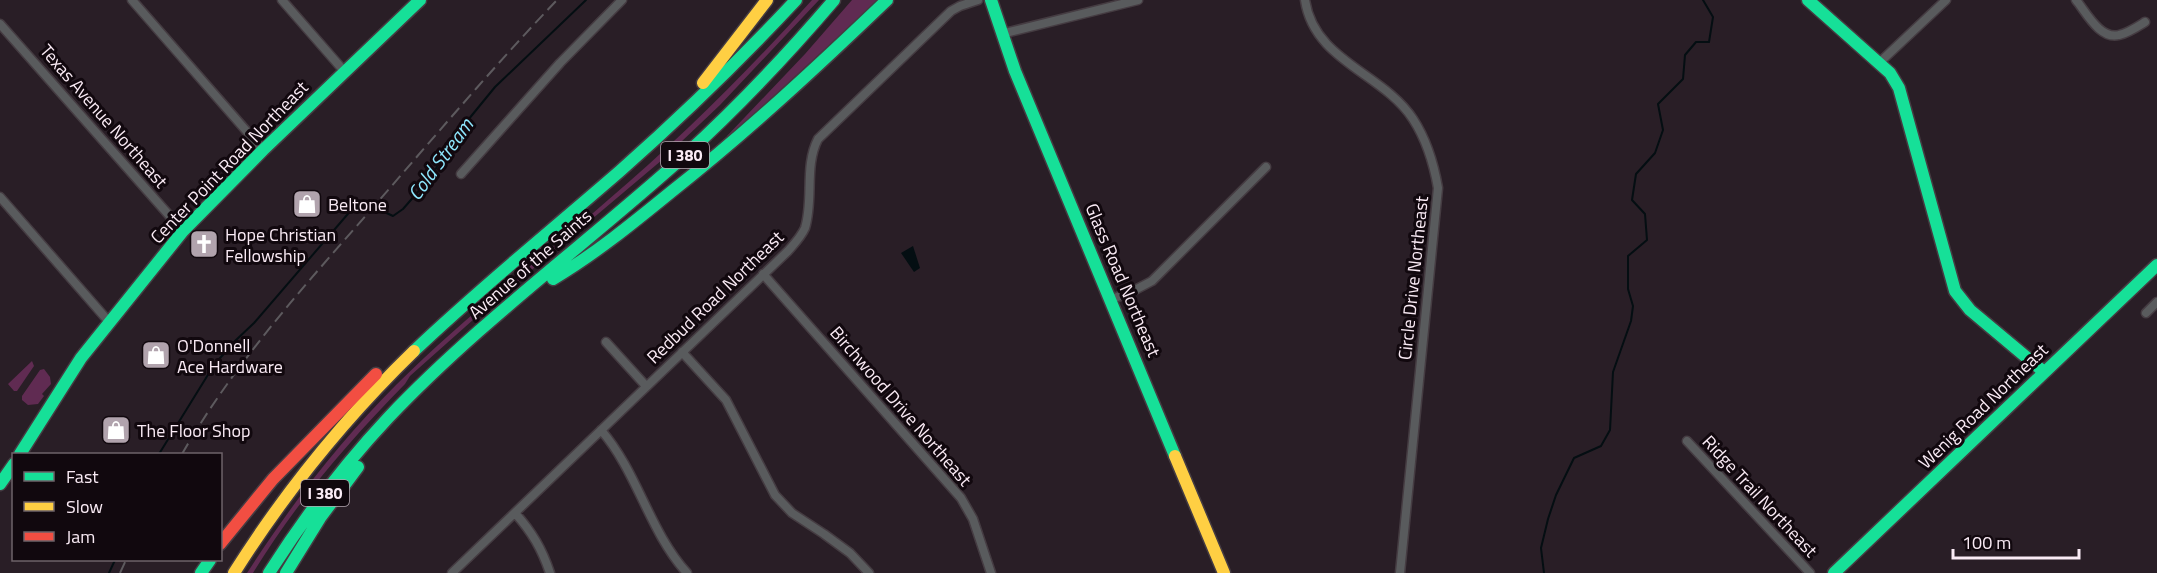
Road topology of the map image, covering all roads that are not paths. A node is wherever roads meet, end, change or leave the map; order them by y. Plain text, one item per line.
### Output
1 (132, 0) edge
2 (282, 0) edge
3 (420, 0) edge
4 (622, 0) edge
5 (767, 0) edge
6 (796, 0) edge
7 (834, 0) edge
8 (887, 0) edge
9 (978, 0) edge
10 (991, 0) edge
11 (1138, 0) edge
12 (1305, 0) edge
13 (1808, 0) edge
14 (1946, 0) edge
15 (2076, 0) edge
16 (2145, 22) dead end
17 (0, 24) edge
18 (1001, 34) junction
19 (1879, 63) junction
20 (344, 71) junction
21 (658, 136) junction
22 (263, 150) junction
23 (1266, 167) dead end
24 (461, 174) dead end
25 (0, 197) edge
26 (183, 231) junction
27 (2157, 265) edge
28 (764, 274) junction
29 (521, 296) junction
30 (1112, 300) junction
31 (2157, 302) edge
32 (2146, 313) dead end
33 (110, 323) junction
34 (430, 336) junction
35 (606, 342) dead end
36 (682, 352) junction
37 (2044, 372) junction
38 (646, 386) junction
39 (388, 418) junction
40 (601, 430) junction
41 (1687, 441) dead end
42 (21, 453) edge
43 (12, 467) edge
44 (0, 484) edge
45 (515, 513) junction
46 (222, 542) edge
47 (234, 573) edge
48 (269, 573) edge
49 (286, 573) edge
50 (452, 573) edge
51 (550, 573) edge
52 (687, 573) edge
53 (868, 573) edge
54 (990, 573) edge
55 (1224, 573) edge
56 (1400, 573) edge
57 (1810, 573) edge
58 (1834, 573) edge

1 - 22 street
2 - 20 street
3 - 20 main road, Center Point Road Northeast
4 - 24 street
5 - 21 main road
6 - 21 main road, Avenue of the Saints / I 380
7 - 29 main road, Avenue of the Saints / I 380
8 - 29 main road
9 - 28 street, Redbud Road Northeast
10 - 18 main road, Glass Road Northeast
11 - 18 street
12 - 56 street, Circle Drive Northeast
13 - 19 main road
14 - 19 street
15 - 16 street
17 - 26 street, Texas Avenue Northeast
18 - 30 main road, Glass Road Northeast
19 - 37 main road
20 - 22 main road, Center Point Road Northeast
21 - 34 main road, Avenue of the Saints / I 380
22 - 26 main road, Center Point Road Northeast
23 - 30 street
25 - 33 street
26 - 33 main road, Center Point Road Northeast
27 - 37 main road, Wenig Road Northeast
28 - 36 street, Redbud Road Northeast
28 - 54 street, Birchwood Drive Northeast
29 - 39 main road, Avenue of the Saints / I 380
30 - 55 main road, Glass Road Northeast
31 - 32 street
33 - 42 main road, Center Point Road Northeast
34 - 46 main road
34 - 47 main road, Avenue of the Saints / I 380
35 - 38 street
36 - 38 street, Redbud Road Northeast
36 - 53 street
37 - 58 main road, Wenig Road Northeast
38 - 40 street, Redbud Road Northeast
39 - 48 main road, Avenue of the Saints / I 380
39 - 49 main road
40 - 45 street, Redbud Road Northeast
40 - 52 street
41 - 57 street, Ridge Trail Northeast
43 - 44 main road
45 - 50 street, Redbud Road Northeast
45 - 51 street

